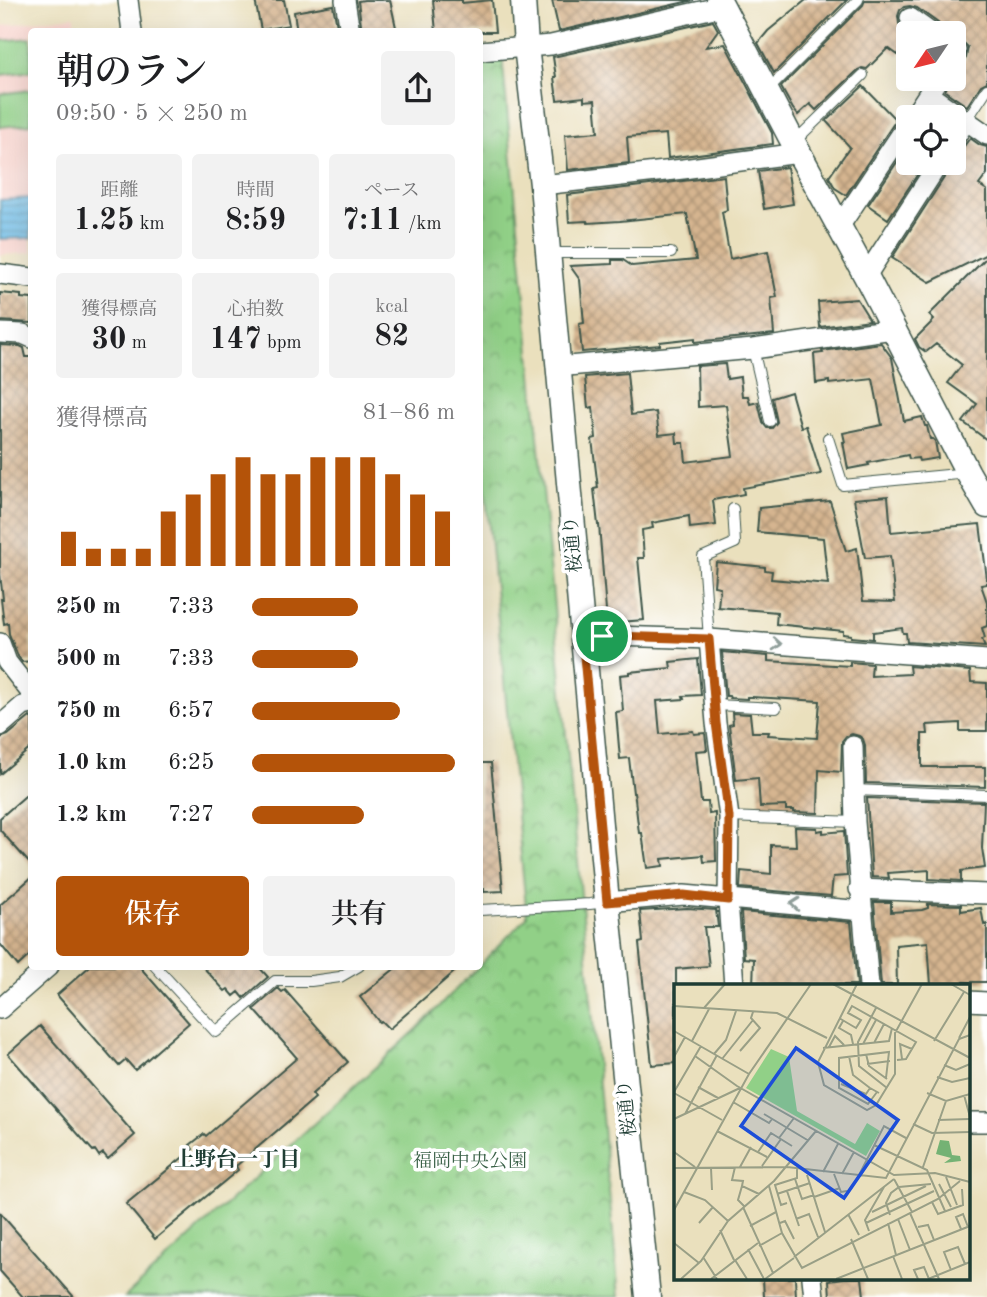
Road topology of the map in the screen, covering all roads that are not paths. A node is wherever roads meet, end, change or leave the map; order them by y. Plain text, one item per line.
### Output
1 (128, 0) edge
2 (345, 0) edge
3 (523, 0) edge
4 (858, 0) edge
5 (721, 3) edge
6 (910, 18) dead end
7 (914, 21) edge
8 (132, 28) edge
9 (349, 28) edge
10 (526, 46) junction
11 (483, 51) edge
12 (863, 75) dead end
13 (987, 89) edge
14 (766, 91) junction
15 (938, 91) edge
16 (951, 105) edge
17 (966, 121) joint
18 (987, 135) edge
19 (896, 142) edge
20 (796, 148) junction
21 (931, 175) edge
22 (542, 185) junction
23 (839, 228) junction
24 (671, 253) dead end
25 (547, 254) junction
26 (0, 274) edge
27 (866, 276) junction
28 (28, 278) edge
29 (893, 329) junction
30 (0, 333) edge
31 (28, 336) edge
32 (753, 349) junction
33 (557, 367) junction
34 (770, 421) dead end
35 (828, 438) dead end
36 (980, 489) edge
37 (733, 509) dead end
38 (582, 635) junction
39 (709, 639) junction
40 (0, 643) edge
41 (987, 660) edge
42 (28, 689) edge
43 (28, 705) edge
44 (715, 705) junction
45 (776, 708) dead end
46 (0, 726) edge
47 (853, 746) dead end
48 (853, 790) junction
49 (987, 795) edge
50 (729, 817) junction
51 (855, 822) junction
52 (859, 889) junction
53 (987, 894) edge
54 (728, 900) junction
55 (607, 902) junction
56 (483, 910) edge
57 (863, 911) junction
58 (45, 970) edge
59 (159, 970) edge
60 (352, 970) edge
61 (734, 984) edge
62 (869, 984) edge
63 (0, 1009) edge
64 (648, 1297) edge

1 - 8 street
2 - 9 street
3 - 10 street, 桜通り
4 - 14 lane
5 - 10 street
5 - 14 street
6 - 7 street
10 - 11 street
10 - 22 street, 桜通り
12 - 20 lane
13 - 17 lane
14 - 20 street
15 - 16 street
17 - 18 street
19 - 23 street
20 - 22 street
20 - 23 street
21 - 27 street
22 - 25 street, 桜通り
23 - 27 street
24 - 25 lane
25 - 33 street, 桜通り
26 - 28 street
27 - 29 street
29 - 32 street
29 - 36 street
30 - 31 street
32 - 33 street
32 - 34 lane
33 - 38 street, 桜通り
35 - 36 lane
37 - 39 lane
38 - 39 street
38 - 55 street, 桜通り
39 -> 41 street
39 - 44 street
40 - 42 street
43 - 46 street
44 - 45 lane
44 - 50 street
47 - 48 street
48 - 49 lane
48 - 51 street
50 - 51 lane
50 - 54 street
51 - 52 street
52 - 53 street
52 - 57 street
54 - 55 street
57 -> 54 street
54 - 61 street
55 - 56 lane
55 - 64 street, 桜通り
57 - 62 street
58 - 63 street
59 - 60 lane

